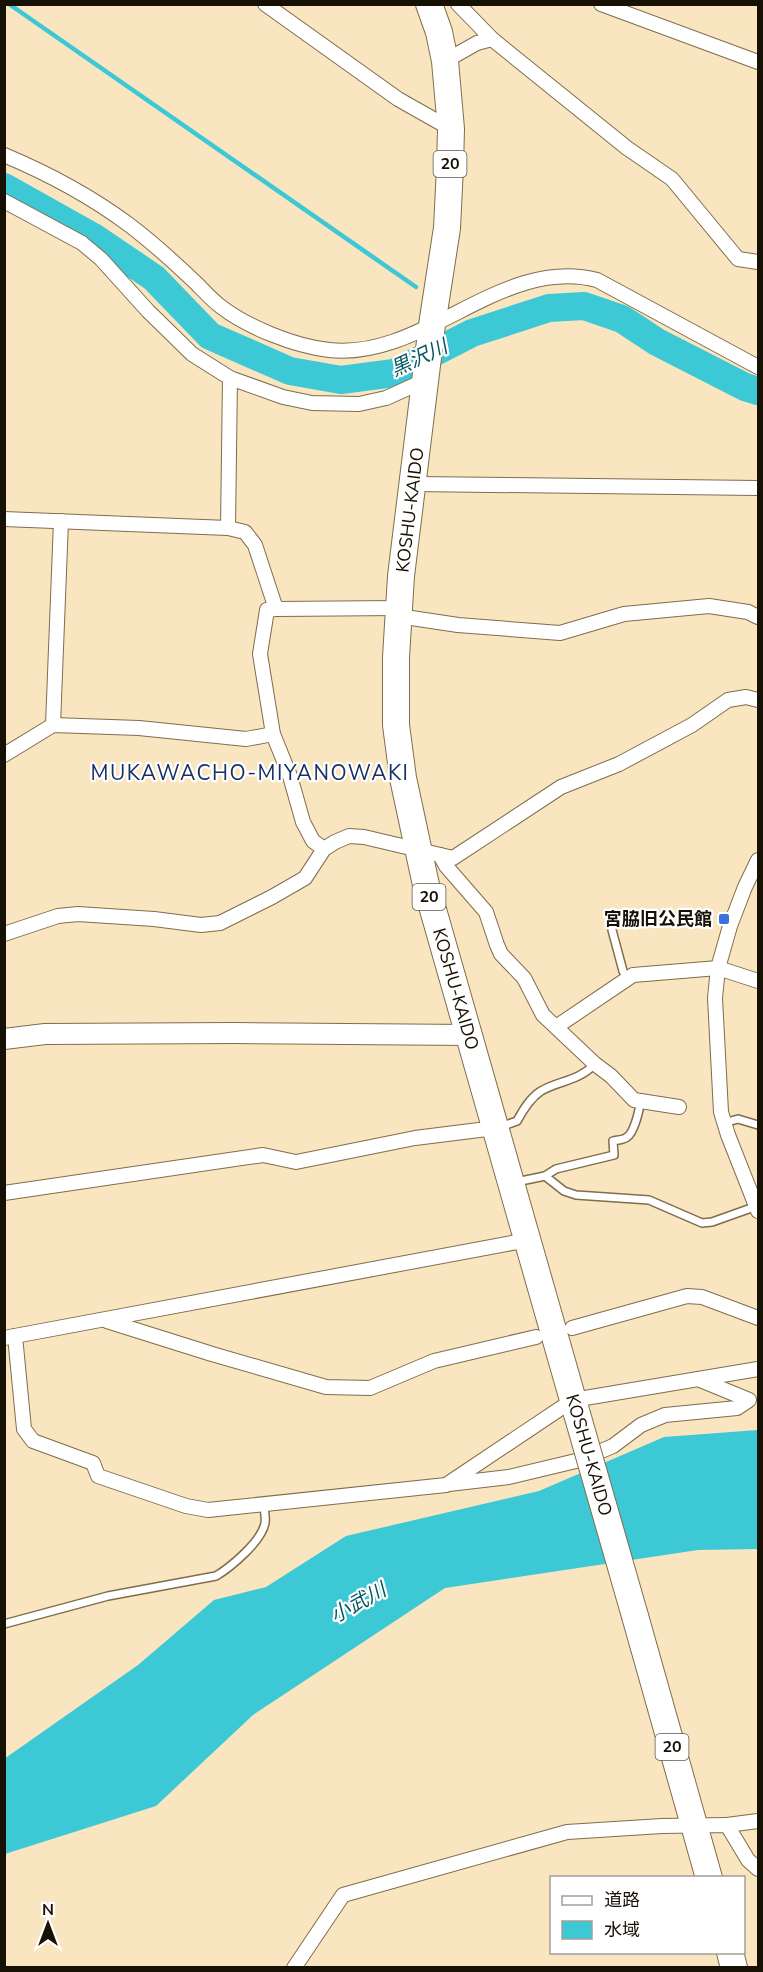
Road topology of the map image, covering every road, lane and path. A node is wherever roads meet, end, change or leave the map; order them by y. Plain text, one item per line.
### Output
1 (265, 4) edge
2 (429, 4) edge
3 (458, 4) edge
4 (601, 4) edge
5 (492, 39) junction
6 (445, 61) junction
7 (759, 62) edge
8 (451, 129) junction
9 (4, 155) edge
10 (4, 201) edge
11 (759, 261) edge
12 (432, 325) junction
13 (759, 367) edge
14 (230, 378) junction
15 (426, 380) junction
16 (413, 484) junction
17 (759, 488) edge
18 (4, 519) edge
19 (61, 521) junction
20 (228, 528) junction
21 (276, 609) junction
22 (399, 612) junction
23 (759, 617) edge
24 (759, 700) edge
25 (53, 725) junction
26 (273, 734) junction
27 (4, 755) edge
28 (324, 849) junction
29 (429, 852) junction
30 (759, 860) edge
31 (612, 930) dead end
32 (4, 934) edge
33 (718, 968) junction
34 (627, 978) junction
35 (759, 981) edge
36 (556, 1028) junction
37 (469, 1035) junction
38 (4, 1039) edge
39 (595, 1064) junction
40 (640, 1101) junction
41 (679, 1107) dead end
42 (724, 1123) junction
43 (759, 1125) edge
44 (495, 1128) junction
45 (545, 1176) junction
46 (511, 1183) junction
47 (4, 1193) edge
48 (758, 1208) edge
49 (528, 1240) junction
50 (759, 1318) edge
51 (105, 1320) junction
52 (572, 1328) dead end
53 (10, 1337) edge
54 (536, 1337) dead end
55 (759, 1369) edge
56 (698, 1378) junction
57 (754, 1399) edge
58 (575, 1406) junction
59 (446, 1485) junction
60 (264, 1504) junction
61 (4, 1624) edge
62 (759, 1821) edge
63 (728, 1825) junction
64 (694, 1826) junction
65 (759, 1869) edge
66 (708, 1876) edge
67 (294, 1968) edge

1 - 8 street
2 - 6 highway, KOSHU-KAIDO / 20
3 - 5 street
4 - 7 street
5 - 6 street
5 - 11 street
6 - 8 highway, KOSHU-KAIDO / 20
8 - 12 highway, KOSHU-KAIDO / 20
9 - 12 street
10 - 14 street
12 - 13 street
12 - 15 highway, KOSHU-KAIDO / 20
14 - 15 street
14 - 20 street
15 - 16 highway, KOSHU-KAIDO / 20
16 - 17 street
16 - 22 highway, KOSHU-KAIDO / 20
18 - 19 street
19 - 20 street
19 - 25 street
20 - 21 street
21 - 22 street
21 - 26 street
22 - 23 street
22 - 29 highway, KOSHU-KAIDO / 20
24 - 29 street
25 - 26 street
25 - 27 street
26 - 28 street
28 - 29 street
28 - 32 street
29 - 36 street
29 - 37 highway, KOSHU-KAIDO / 20
30 - 33 street
31 - 34 lane
33 - 34 street
33 - 35 street
33 - 42 street
34 - 36 street
36 - 39 street
37 - 38 street
37 - 44 highway, KOSHU-KAIDO / 20
39 - 40 street
39 - 44 lane
40 - 41 street
40 - 45 lane
42 - 43 lane
42 - 48 street
44 - 46 highway, KOSHU-KAIDO / 20
44 - 47 street
45 - 46 lane
45 - 48 lane
46 - 49 highway, KOSHU-KAIDO / 20
49 - 51 street
49 - 58 highway, KOSHU-KAIDO / 20
50 - 52 street
51 - 53 street
51 - 54 street
53 - 60 street
55 - 56 street
56 - 57 street
56 - 58 street
57 - 59 street
58 - 59 street
58 - 64 highway, KOSHU-KAIDO / 20, bridge
59 - 60 street
60 - 61 lane
62 - 63 street
63 - 64 street
63 - 65 street
64 - 66 highway, KOSHU-KAIDO / 20
64 - 67 street

